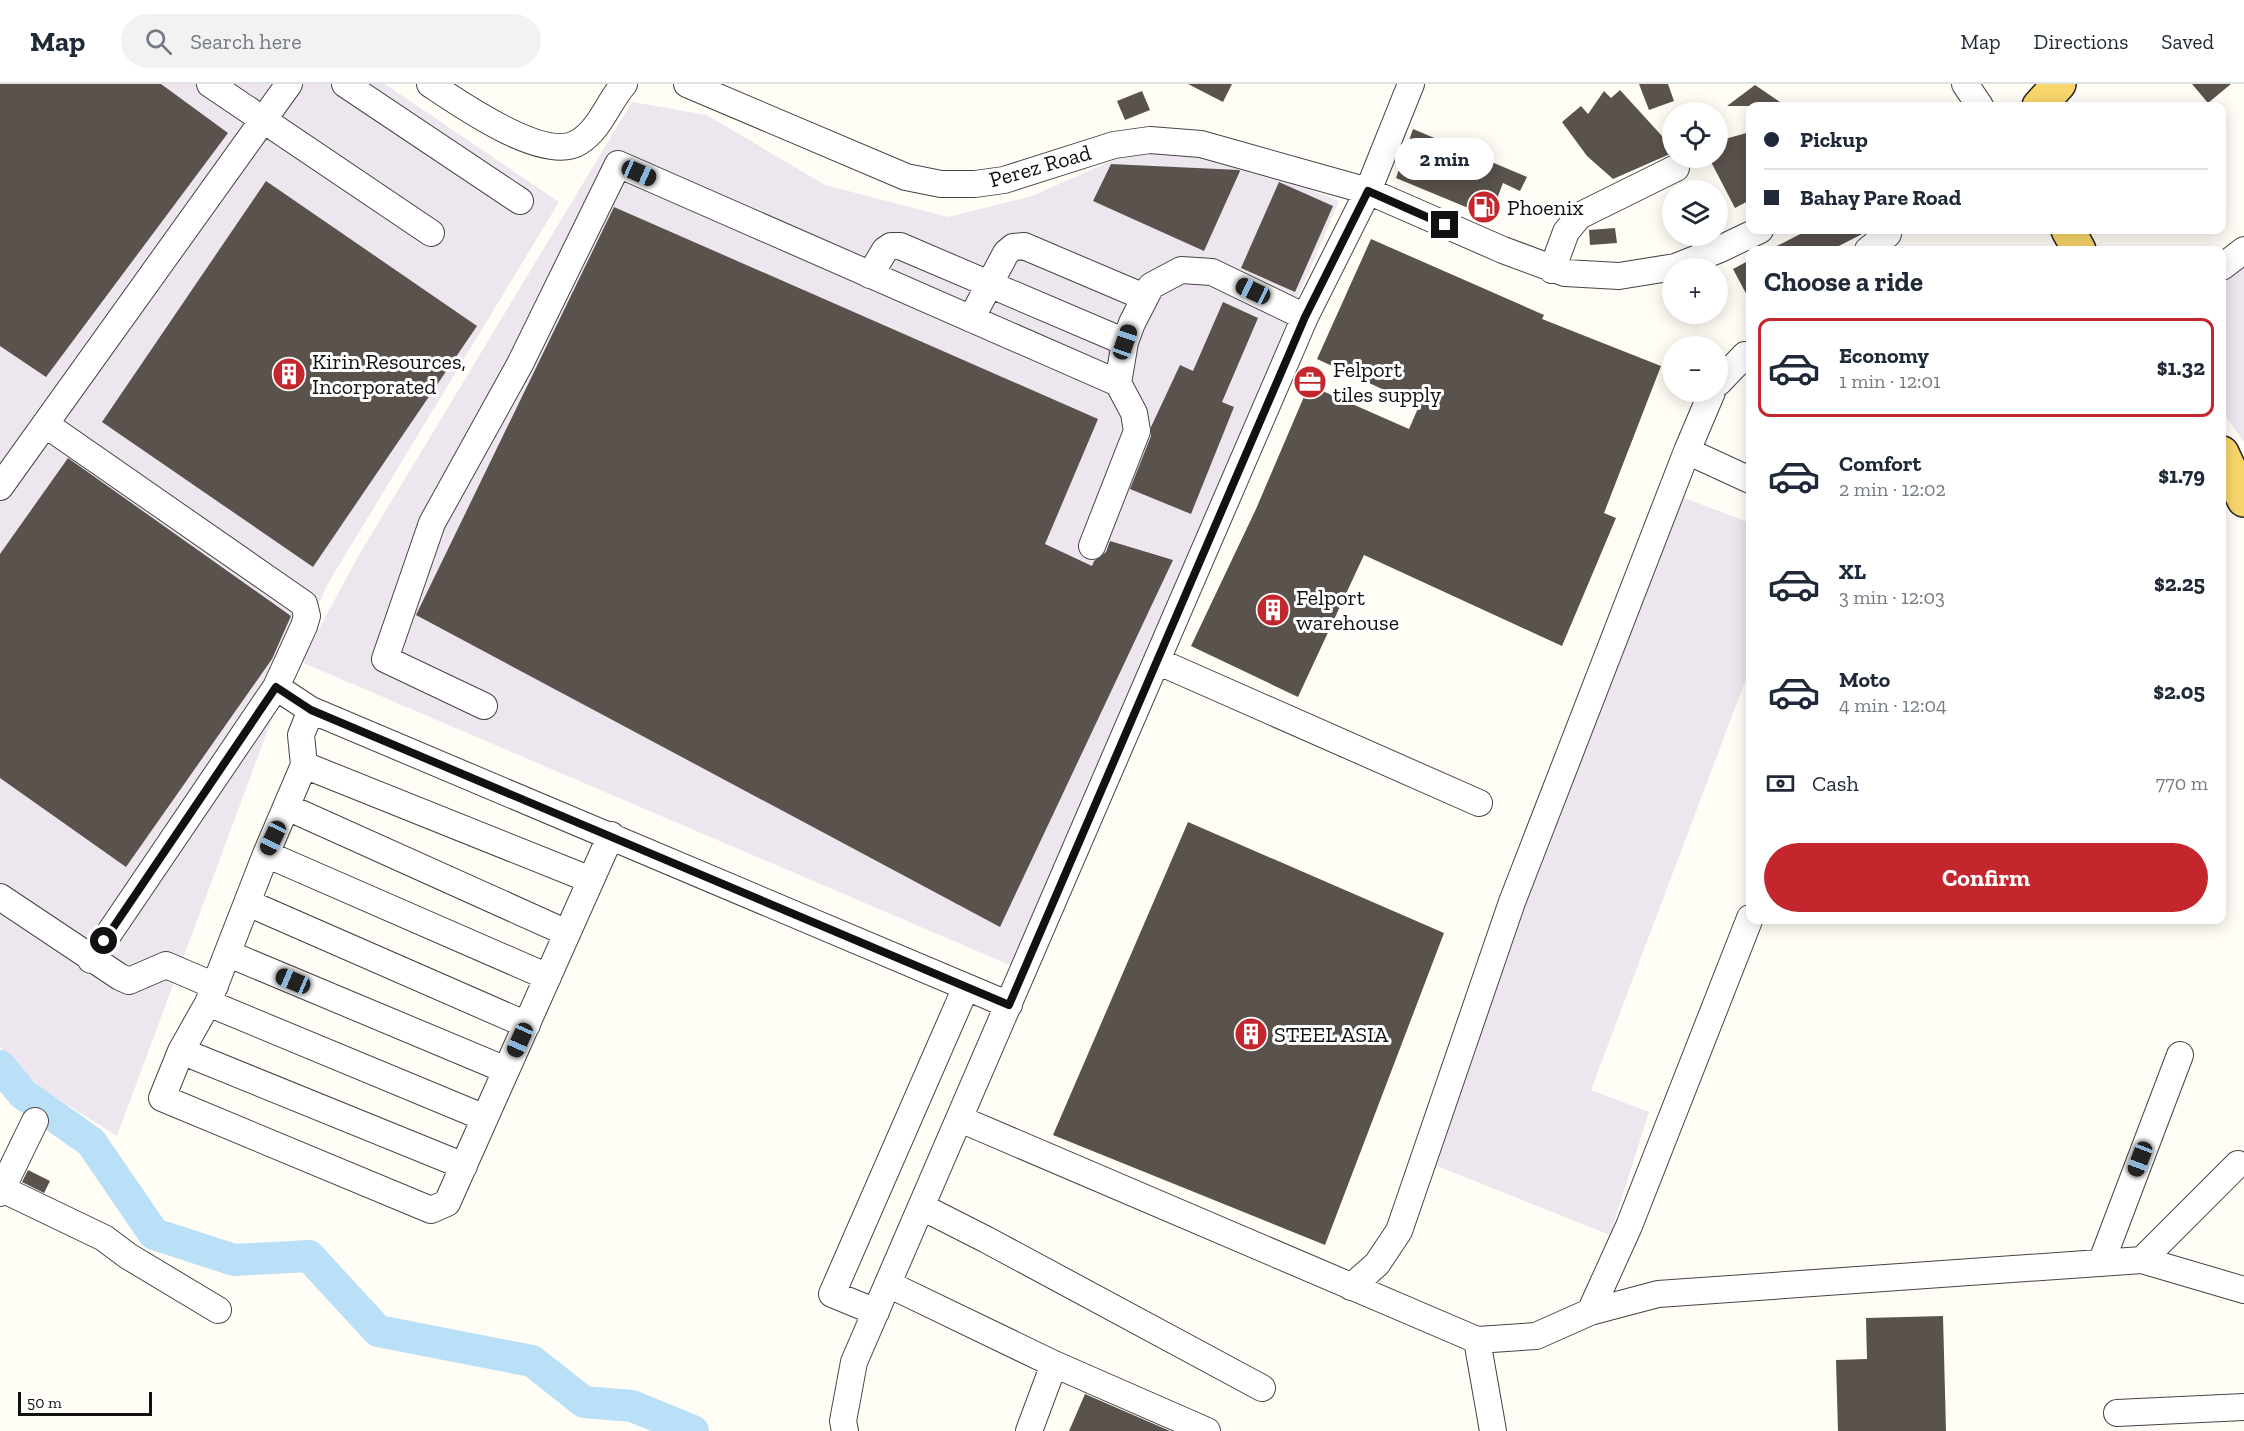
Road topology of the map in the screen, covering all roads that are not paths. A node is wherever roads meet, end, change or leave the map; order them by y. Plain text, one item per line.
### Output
1 (210, 84) edge
2 (289, 84) edge
3 (345, 84) edge
4 (430, 84) edge
5 (624, 84) edge
6 (687, 84) edge
7 (1410, 84) edge
8 (1965, 84) edge
9 (2059, 84) edge
10 (1977, 102) edge
11 (2043, 102) edge
12 (262, 119) junction
13 (1677, 168) dead end
14 (1368, 191) junction
15 (520, 201) dead end
16 (431, 232) dead end
17 (1752, 234) edge
18 (1888, 234) dead end
19 (1873, 246) edge
20 (2244, 250) edge
21 (2226, 264) edge
22 (1552, 270) junction
23 (870, 275) junction
24 (989, 283) junction
25 (1144, 297) junction
26 (1305, 317) junction
27 (970, 319) junction
28 (1125, 342) junction
29 (1746, 358) edge
30 (1728, 374) edge
31 (1118, 383) junction
32 (1708, 402) edge
33 (45, 424) junction
34 (1688, 451) junction
35 (2226, 462) edge
36 (1746, 478) edge
37 (0, 488) edge
38 (2244, 500) edge
39 (1092, 546) dead end
40 (1157, 661) junction
41 (276, 687) junction
42 (484, 706) dead end
43 (311, 710) junction
44 (304, 765) junction
45 (1479, 803) dead end
46 (288, 807) junction
47 (611, 836) junction
48 (266, 854) junction
49 (591, 880) junction
50 (0, 897) edge
51 (248, 903) junction
52 (1748, 924) edge
53 (567, 933) junction
54 (229, 954) junction
55 (91, 960) junction
56 (548, 977) junction
57 (966, 987) junction
58 (212, 995) junction
59 (1009, 1005) junction
60 (527, 1025) junction
61 (181, 1051) junction
62 (2180, 1055) dead end
63 (506, 1071) junction
64 (485, 1118) junction
65 (960, 1119) junction
66 (35, 1121) dead end
67 (2238, 1164) dead end
68 (464, 1166) junction
69 (1, 1191) edge
70 (922, 1207) junction
71 (2142, 1260) junction
72 (2101, 1263) junction
73 (888, 1284) junction
74 (1351, 1287) junction
75 (2244, 1290) edge
76 (218, 1310) dead end
77 (876, 1312) junction
78 (1590, 1312) junction
79 (1477, 1340) junction
80 (1054, 1364) junction
81 (1262, 1388) dead end
82 (2244, 1407) edge
83 (2117, 1413) dead end
84 (845, 1431) edge
85 (1029, 1431) edge
86 (1207, 1431) edge
87 (1493, 1431) edge

1 - 12 street
2 - 12 street
3 - 15 street
4 - 5 street
6 - 14 street, Perez Road
7 - 14 street
8 - 10 street
9 - 11 main road
12 - 16 street
12 - 33 street
13 - 22 street
14 - 22 street, Perez Road
14 - 26 street
17 - 22 street, Perez Road
18 - 19 street
20 - 21 street
23 - 24 street
23 - 27 street
23 - 42 street
24 - 25 street
24 - 27 street
24 - 28 street
25 - 26 street
25 - 28 street
26 - 40 street
27 - 31 street
28 - 31 street
29 - 30 street
31 - 39 street
32 - 34 street
33 - 37 street
33 - 41 street
34 - 36 street
34 - 74 street
35 - 38 main road
40 - 45 street
40 - 59 street
41 - 43 street
41 - 55 street
43 - 44 street
43 - 47 street
44 - 46 street
44 - 49 street
46 - 48 street
46 - 53 street
47 - 49 street
47 - 57 street
48 - 51 street
48 - 56 street
49 - 53 street
50 - 55 street
51 - 54 street
51 - 60 street
52 - 78 street
53 - 56 street
54 - 58 street
54 - 63 street
55 - 58 street
56 - 60 street
57 - 59 street
57 - 77 street
58 - 61 street
58 - 64 street
59 - 65 street
60 - 63 street
61 - 68 street
61 - 68 street
62 - 72 street
63 - 64 street
64 - 68 street
65 - 70 street
65 - 74 street
66 - 69 street
67 - 71 street
69 - 76 street
70 - 73 street
70 - 81 street
71 - 72 street
71 - 75 street
72 - 78 street
73 - 77 street
73 - 80 street
74 - 79 street
77 - 84 street
78 - 79 street
79 - 87 street
80 - 85 street
80 - 86 street
82 - 83 street

